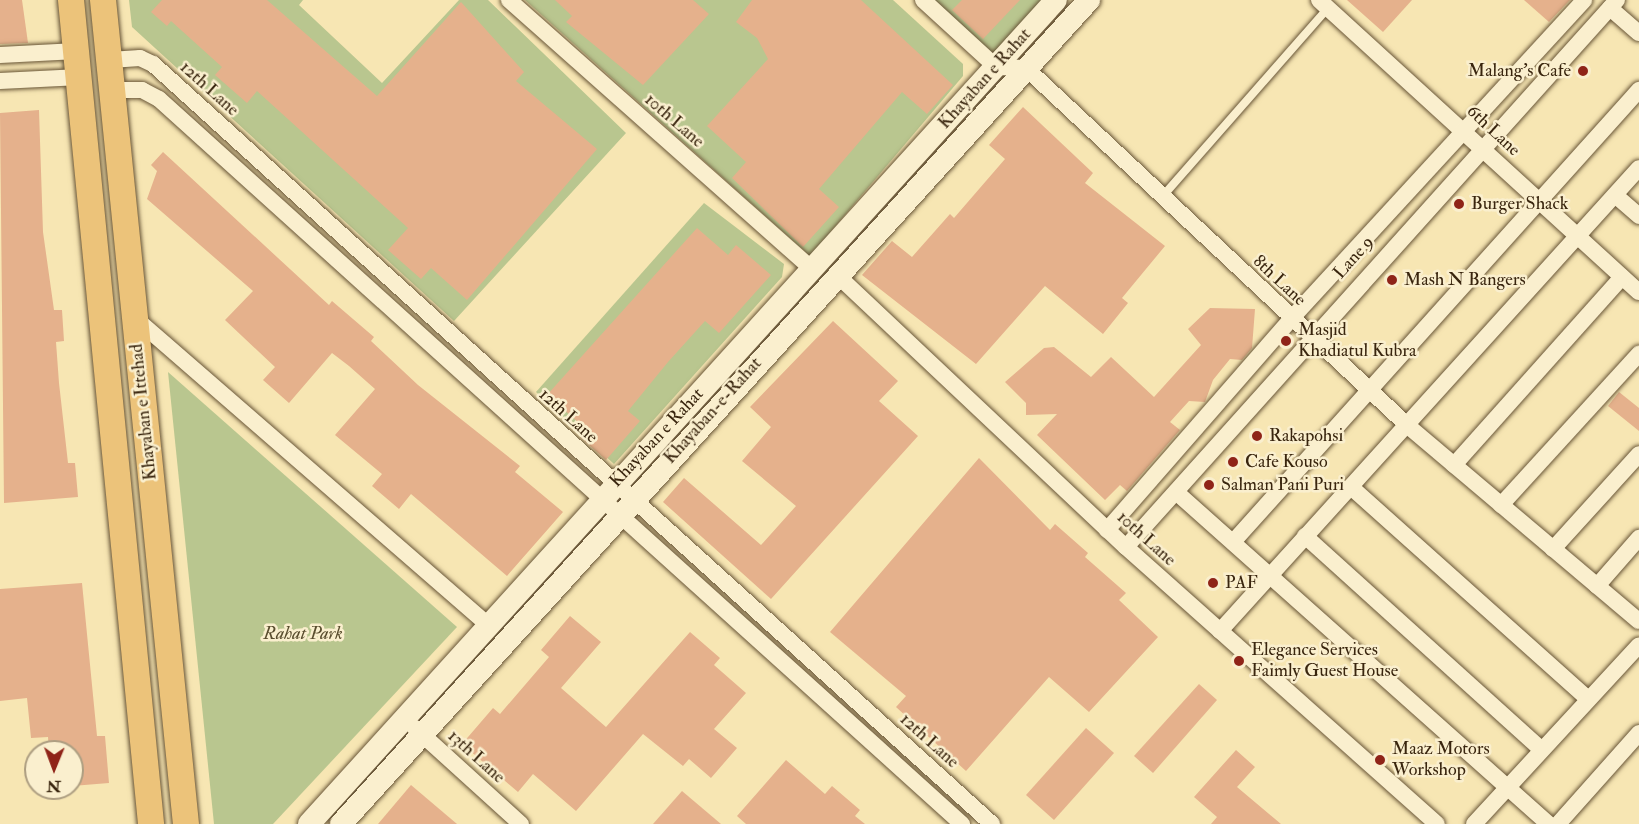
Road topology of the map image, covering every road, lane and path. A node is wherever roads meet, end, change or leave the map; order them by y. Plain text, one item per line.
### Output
1 (71, 0) edge
2 (103, 0) edge
3 (509, 0) edge
4 (922, 0) edge
5 (1056, 0) edge
6 (1089, 0) edge
7 (1584, 0) edge
8 (1324, 4) edge
9 (1614, 4) edge
10 (1639, 33) edge
11 (77, 51) junction
12 (0, 55) edge
13 (110, 60) junction
14 (996, 67) junction
15 (1026, 68) junction
16 (80, 77) junction
17 (0, 81) edge
18 (112, 90) junction
19 (1639, 90) edge
20 (1464, 131) junction
21 (1481, 147) junction
22 (1639, 168) edge
23 (1615, 195) junction
24 (1161, 197) junction
25 (1539, 201) junction
26 (1639, 216) edge
27 (1578, 237) junction
28 (813, 270) junction
29 (836, 274) junction
30 (1622, 277) junction
31 (1639, 292) edge
32 (135, 318) junction
33 (1291, 319) junction
34 (1310, 337) junction
35 (1639, 354) edge
36 (1368, 390) junction
37 (1408, 426) junction
38 (1639, 454) edge
39 (1454, 465) junction
40 (1351, 487) junction
41 (608, 491) junction
42 (1176, 492) junction
43 (1501, 505) junction
44 (626, 507) junction
45 (1107, 530) junction
46 (1305, 536) junction
47 (1639, 538) edge
48 (1233, 542) junction
49 (1126, 547) junction
50 (1553, 549) junction
51 (1270, 574) junction
52 (1597, 586) junction
53 (1639, 621) edge
54 (489, 626) junction
55 (1220, 631) junction
56 (1639, 645) edge
57 (1588, 699) junction
58 (413, 726) junction
59 (1639, 733) edge
60 (1541, 749) junction
61 (1507, 786) junction
62 (151, 824) edge
63 (186, 824) edge
64 (309, 824) edge
65 (341, 824) edge
66 (521, 824) edge
67 (962, 824) edge
68 (992, 824) edge
69 (1437, 824) edge
70 (1474, 824) edge
71 (1549, 824) edge
72 (1558, 824) edge

1 - 11 main road, Khayaban e Ittehad
2 - 13 main road, Khayaban e Ittehad
3 - 28 street, 10th Lane
4 - 14 street
5 - 14 street, Khayaban e Rahat
6 - 15 street, Khayaban-e-Rahat
7 - 20 street
8 - 20 street, 6th Lane
8 - 24 lane
9 - 10 street
9 - 21 street, Lane 9
11 - 12 street
11 - 16 main road, Khayaban e Ittehad
13 - 18 main road, Khayaban e Ittehad
13 - 41 street, 12th Lane
14 - 15 street
14 - 28 street, Khayaban e Rahat
15 - 24 street, 8th Lane
15 - 29 street, Khayaban-e-Rahat
16 - 17 street
16 - 62 main road, Khayaban e Ittehad
18 - 32 main road, Khayaban e Ittehad
18 - 41 street, 12th Lane
19 - 25 street
20 - 21 street, 6th Lane
20 - 33 street
21 - 25 street, 6th Lane
21 - 34 street, Lane 9
22 - 23 street
23 - 26 street
23 - 27 street
24 - 33 street, 8th Lane
25 - 27 street, 6th Lane
25 - 36 street
27 - 30 street, 6th Lane
27 - 37 street
28 - 41 street, Khayaban e Rahat
29 - 44 street, Khayaban-e-Rahat
29 - 45 street, 10th Lane
30 - 31 street, 6th Lane
30 - 39 street
32 - 54 street
32 - 63 main road, Khayaban e Ittehad
33 - 34 street, 8th Lane
33 - 45 street
34 - 36 street, 8th Lane
34 - 42 street, Lane 9
35 - 43 street
36 - 37 street, 8th Lane
36 - 48 street
37 - 39 street, 8th Lane
37 - 40 street
38 - 50 street
39 - 43 street, 8th Lane
40 - 46 street
40 - 57 street
41 - 44 street, 12th Lane
41 - 54 street, Khayaban e Rahat
42 - 48 street
42 - 49 street, Lane 9
43 - 50 street, 8th Lane
44 - 58 street, Khayaban-e-Rahat
44 - 67 street, 12th Lane
44 - 68 street, 12th Lane
45 - 49 street, 10th Lane
46 - 51 street
46 - 60 street
47 - 52 street
48 - 51 street
49 - 55 street, 10th Lane
50 - 52 street, 8th Lane
51 - 55 street
51 - 61 street
52 - 53 street, 8th Lane
54 - 58 street, Khayaban e Rahat
55 - 69 street, 10th Lane
56 - 57 street
57 - 60 street
58 - 64 street, Khayaban e Rahat
58 - 65 street, Khayaban-e-Rahat
58 - 66 street, 13th Lane
59 - 72 street
60 - 61 street
61 - 70 street
61 - 71 street

